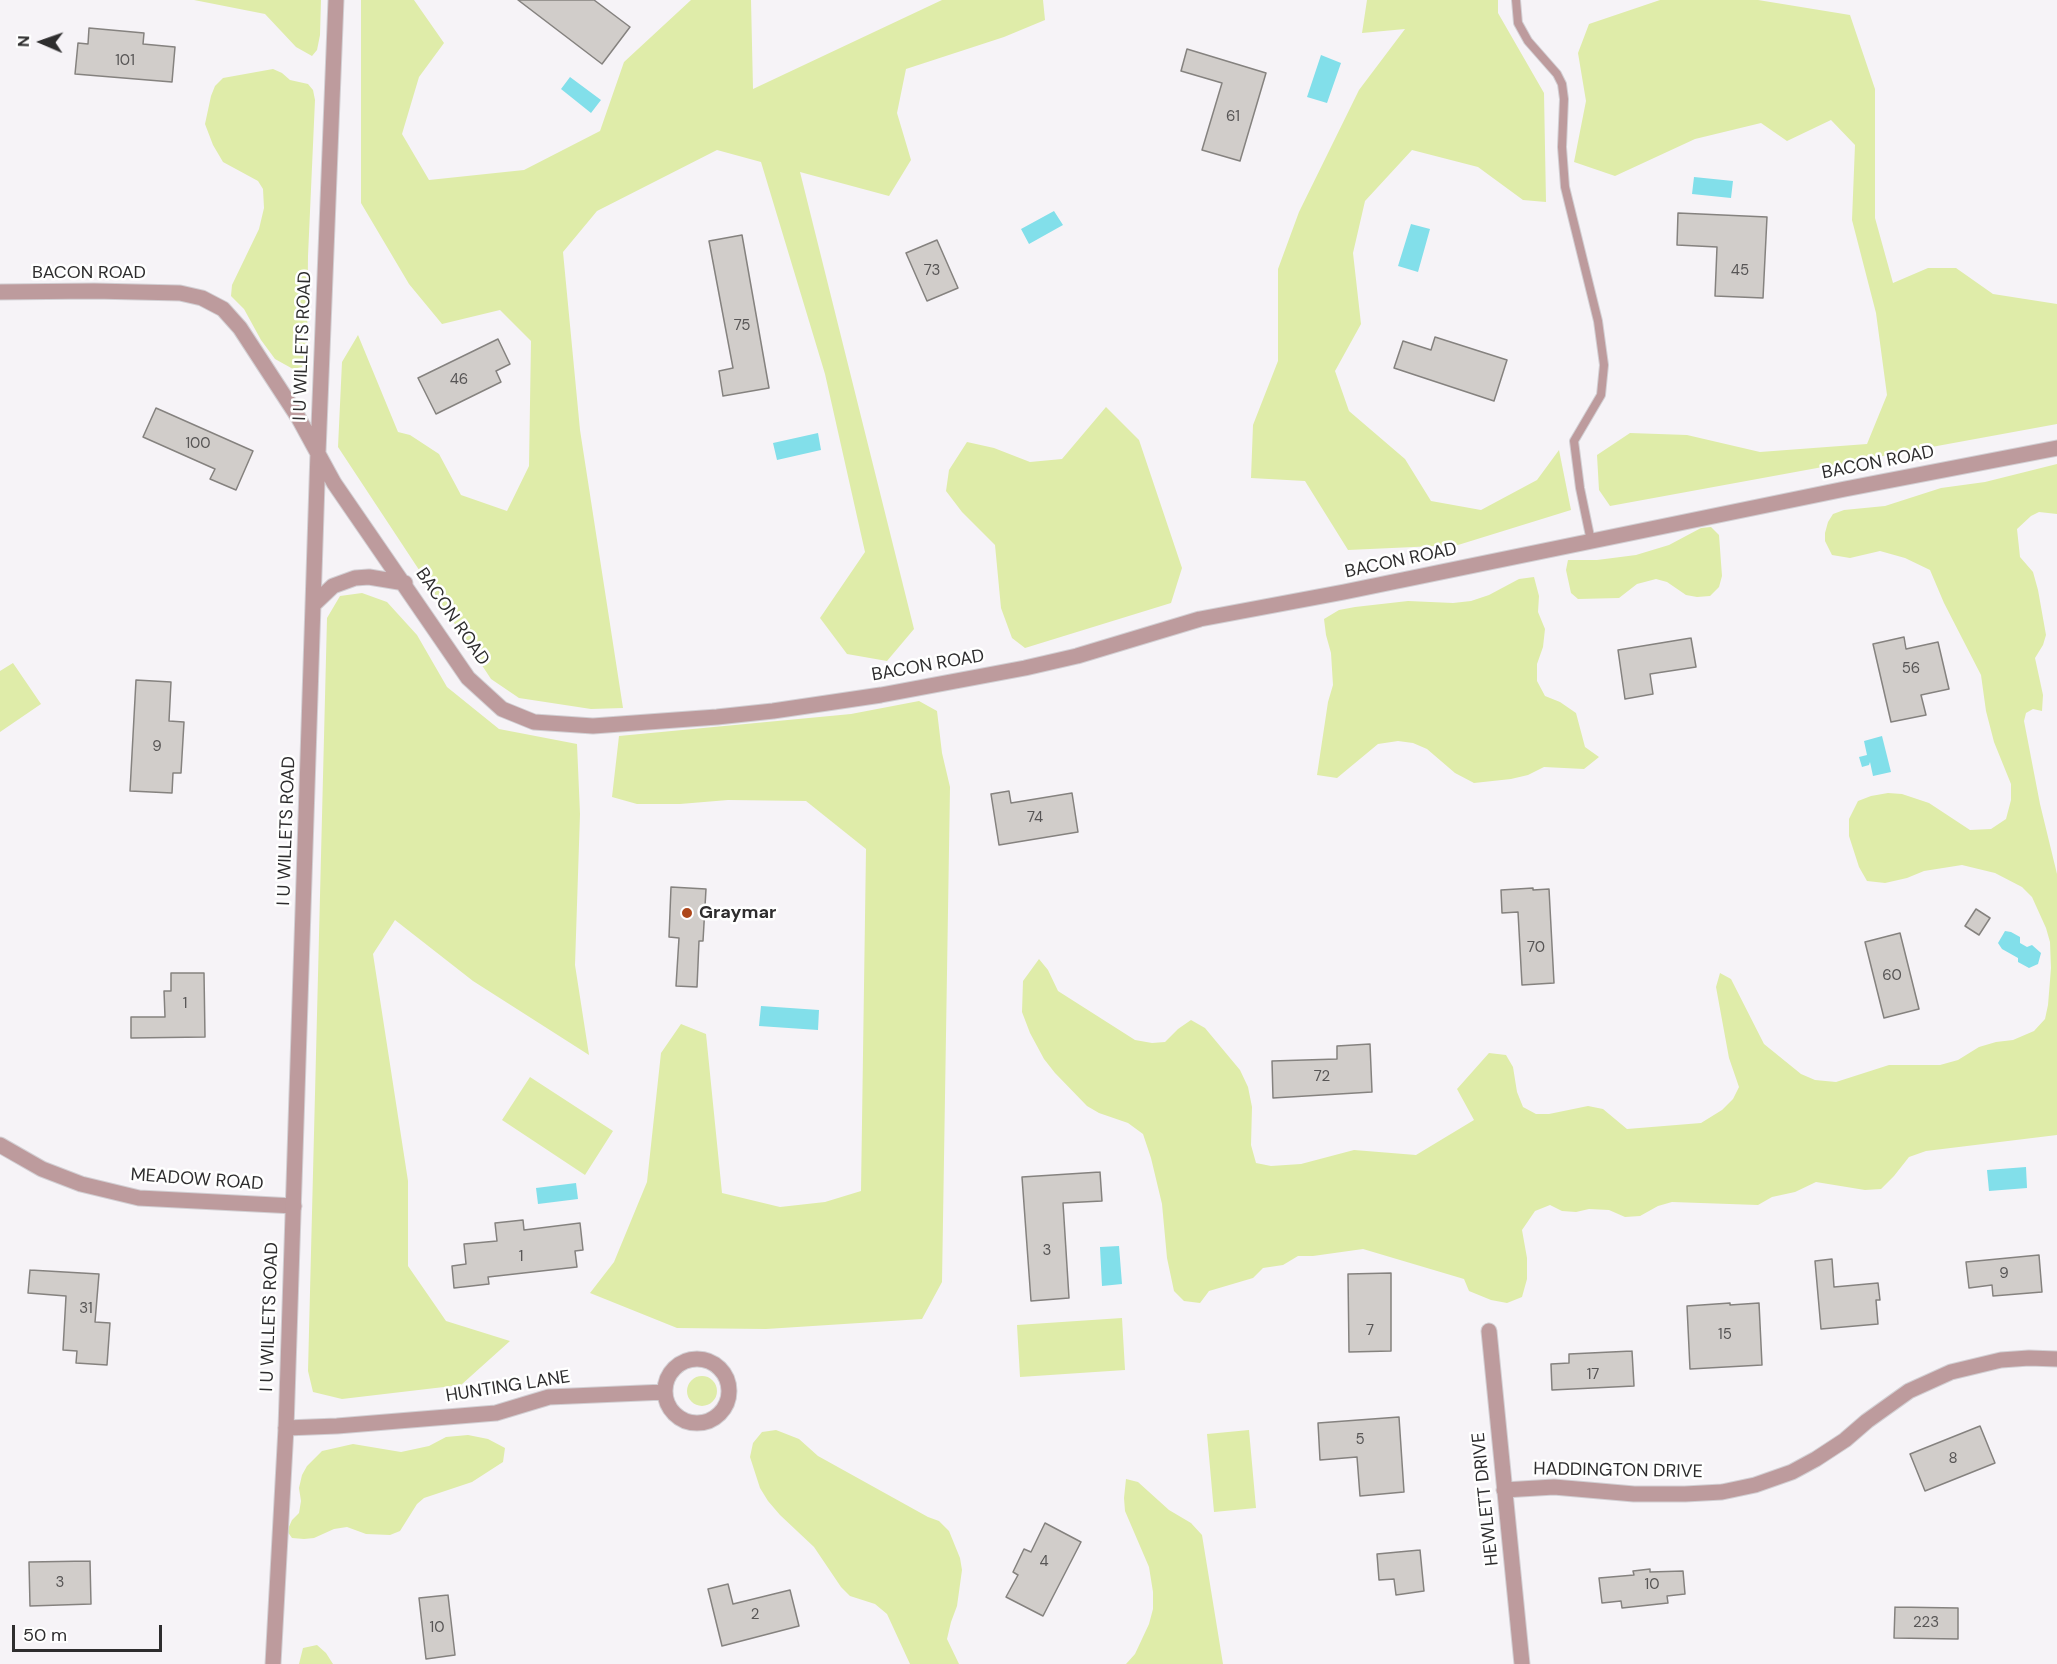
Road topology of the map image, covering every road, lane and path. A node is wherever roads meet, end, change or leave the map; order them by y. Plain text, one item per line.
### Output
1 (336, 0) edge
2 (1516, 0) edge
3 (0, 292) edge
4 (2057, 448) edge
5 (318, 452) junction
6 (1591, 541) junction
7 (405, 583) junction
8 (313, 605) junction
9 (0, 1145) edge
10 (294, 1206) junction
11 (1489, 1331) dead end
12 (2057, 1359) edge
13 (665, 1392) junction
14 (286, 1428) junction
15 (1504, 1490) junction
16 (273, 1664) edge
17 (1522, 1664) edge

1 - 5 street, I U WILLETS ROAD
2 - 6 lane
3 - 5 street, BACON ROAD
4 - 6 street, BACON ROAD
5 - 7 street, BACON ROAD
5 - 8 street, I U WILLETS ROAD
6 - 7 street, BACON ROAD
7 - 8 street
8 - 10 street, I U WILLETS ROAD
9 - 10 street, MEADOW ROAD
10 - 14 street, I U WILLETS ROAD
11 - 15 street, HEWLETT DRIVE
12 - 15 street, HADDINGTON DRIVE
13 - 13 street
13 - 14 street, HUNTING LANE
14 - 16 street, I U WILLETS ROAD
15 - 17 street, HEWLETT DRIVE

